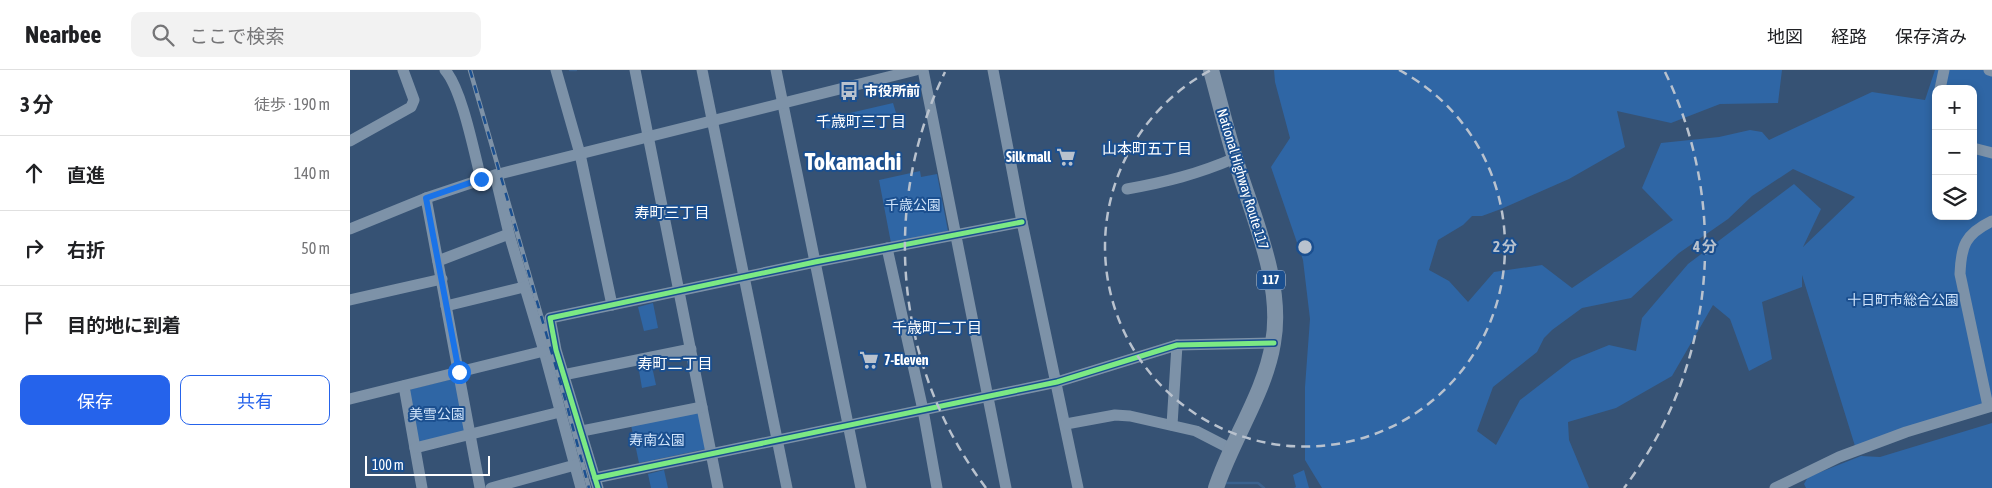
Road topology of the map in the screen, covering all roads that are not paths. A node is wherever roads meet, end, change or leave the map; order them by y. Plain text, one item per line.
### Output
1 (403, 70) edge
2 (445, 70) edge
3 (556, 70) edge
4 (635, 70) edge
5 (702, 70) edge
6 (776, 70) edge
7 (916, 70) edge
8 (923, 70) edge
9 (994, 70) edge
10 (1211, 70) edge
11 (1944, 70) edge
12 (1941, 85) edge
13 (782, 102) junction
14 (712, 121) junction
15 (647, 136) junction
16 (350, 142) edge
17 (1977, 149) edge
18 (1992, 153) edge
19 (580, 154) junction
20 (1235, 158) junction
21 (495, 175) junction
22 (481, 179) junction
23 (1127, 189) dead end
24 (426, 198) junction
25 (1992, 221) edge
26 (1022, 222) junction
27 (350, 230) edge
28 (508, 234) junction
29 (956, 235) junction
30 (887, 248) junction
31 (438, 261) junction
32 (815, 262) junction
33 (744, 277) junction
34 (442, 279) junction
35 (524, 287) junction
36 (680, 291) junction
37 (350, 300) edge
38 (612, 305) junction
39 (446, 306) junction
40 (1274, 342) junction
41 (1177, 345) junction
42 (691, 349) junction
43 (544, 351) junction
44 (459, 372) junction
45 (564, 375) junction
46 (1057, 382) junction
47 (404, 386) junction
48 (987, 396) junction
49 (350, 399) edge
50 (1990, 406) edge
51 (702, 407) junction
52 (923, 410) junction
53 (560, 412) junction
54 (1066, 424) junction
55 (1172, 425) junction
56 (848, 426) junction
57 (582, 431) junction
58 (470, 434) junction
59 (778, 441) junction
60 (415, 448) junction
61 (1231, 449) junction
62 (711, 454) junction
63 (574, 465) junction
64 (596, 483) edge
65 (422, 488) edge
66 (480, 488) edge
67 (491, 488) edge
68 (581, 488) edge
69 (718, 488) edge
70 (787, 488) edge
71 (861, 488) edge
72 (937, 488) edge
73 (1006, 488) edge
74 (1078, 488) edge
75 (1216, 488) edge
76 (1775, 488) edge

1 - 16 street
2 - 22 street
3 - 19 street
4 - 15 street
5 - 14 street
6 - 13 street
7 - 13 street
8 - 29 street
9 - 26 street
10 - 20 highway, National Highway Route 117 / 117
11 - 12 street
13 - 14 street
13 - 32 street
14 - 15 street
14 - 33 street
15 - 19 street
15 - 36 street
17 - 18 street
19 - 21 street
19 - 38 street
20 - 23 street
20 - 40 highway, National Highway Route 117 / 117
21 - 22 street
21 - 28 street
22 - 24 street
24 - 27 street
24 - 31 street
25 - 50 street
26 - 29 street
26 - 46 street
28 - 31 street
28 - 35 street
29 - 30 street
29 - 48 street
30 - 32 street
30 - 52 street
31 - 34 street
32 - 33 street
32 - 56 street
33 - 36 street
33 - 59 street
34 - 37 street
34 - 39 street
35 - 39 street
35 - 43 street
36 - 38 street
36 - 42 street
38 - 45 street
39 - 44 street
40 - 41 street
40 - 61 highway, National Highway Route 117 / 117
41 - 46 street
41 - 55 street
42 - 45 street
42 - 51 street
43 - 44 street
43 - 53 street
44 - 47 street
44 - 58 street
45 - 57 street
46 - 48 street
46 - 54 street
47 - 49 street
47 - 60 street
48 - 52 street
48 - 73 street
50 - 76 street
51 - 57 street
51 - 62 street
52 - 56 street
52 - 72 street
53 - 58 street
53 - 63 street
54 - 55 street
54 - 74 street
55 - 61 street
56 - 59 street
56 - 71 street
57 - 64 street
58 - 60 street
58 - 66 street
59 - 62 street
59 - 70 street
60 - 65 street
61 - 75 highway, National Highway Route 117 / 117
62 - 64 street
62 - 69 street
63 - 67 street
63 - 68 street

